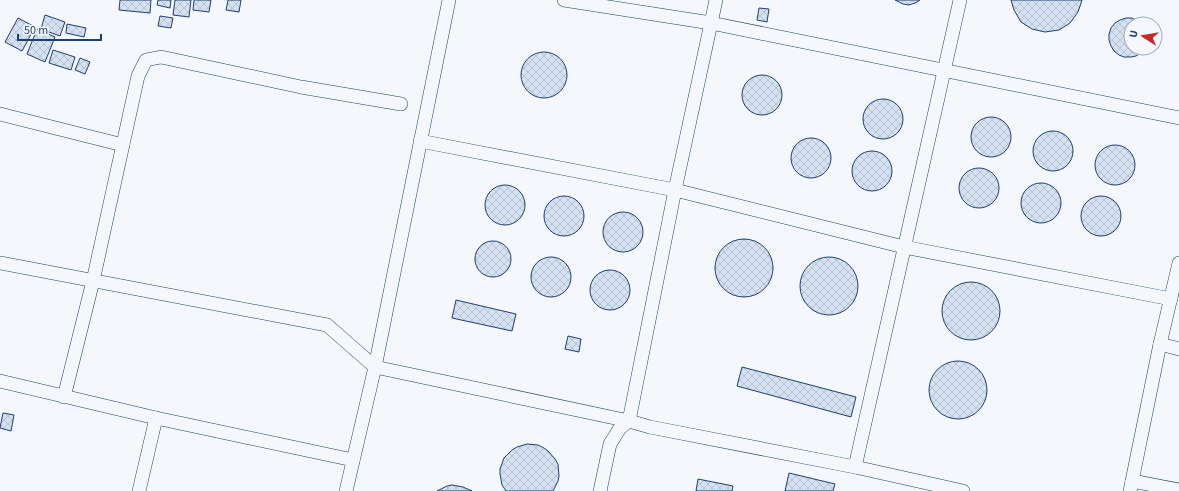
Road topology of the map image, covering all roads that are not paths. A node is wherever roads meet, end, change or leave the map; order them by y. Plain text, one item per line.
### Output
1 (449, 0) edge
2 (564, 0) edge
3 (716, 0) edge
4 (960, 0) edge
5 (711, 23) junction
6 (945, 70) junction
7 (401, 104) dead end
8 (0, 114) edge
9 (1179, 118) edge
10 (420, 141) junction
11 (123, 145) junction
12 (675, 190) junction
13 (904, 246) junction
14 (0, 263) edge
15 (1179, 263) edge
16 (93, 280) junction
17 (1171, 298) junction
18 (1160, 344) junction
19 (1179, 349) edge
20 (375, 366) junction
21 (0, 381) edge
22 (64, 397) junction
23 (156, 418) junction
24 (629, 421) junction
25 (353, 460) junction
26 (855, 467) junction
27 (1131, 486) edge
28 (1179, 490) edge
29 (139, 491) edge
30 (346, 491) edge
31 (600, 491) edge
32 (963, 491) edge

1 - 10 lane
2 - 5 lane
3 - 5 lane
4 - 6 lane
5 - 6 lane
5 - 12 lane
6 - 9 lane
6 - 13 lane
7 - 11 lane
8 - 11 lane
10 - 12 lane
10 - 20 lane
11 - 16 lane
12 - 13 lane
12 - 24 lane
13 - 17 lane
13 - 26 lane
14 - 16 lane
15 - 17 lane
16 - 20 lane
16 - 22 lane
17 - 18 lane
18 - 19 lane
18 - 27 lane
20 - 24 lane
20 - 25 lane
21 - 22 lane
22 - 23 lane
23 - 25 lane
23 - 29 lane
24 - 26 lane
24 - 31 lane
25 - 30 lane
26 - 32 lane
27 - 28 lane

